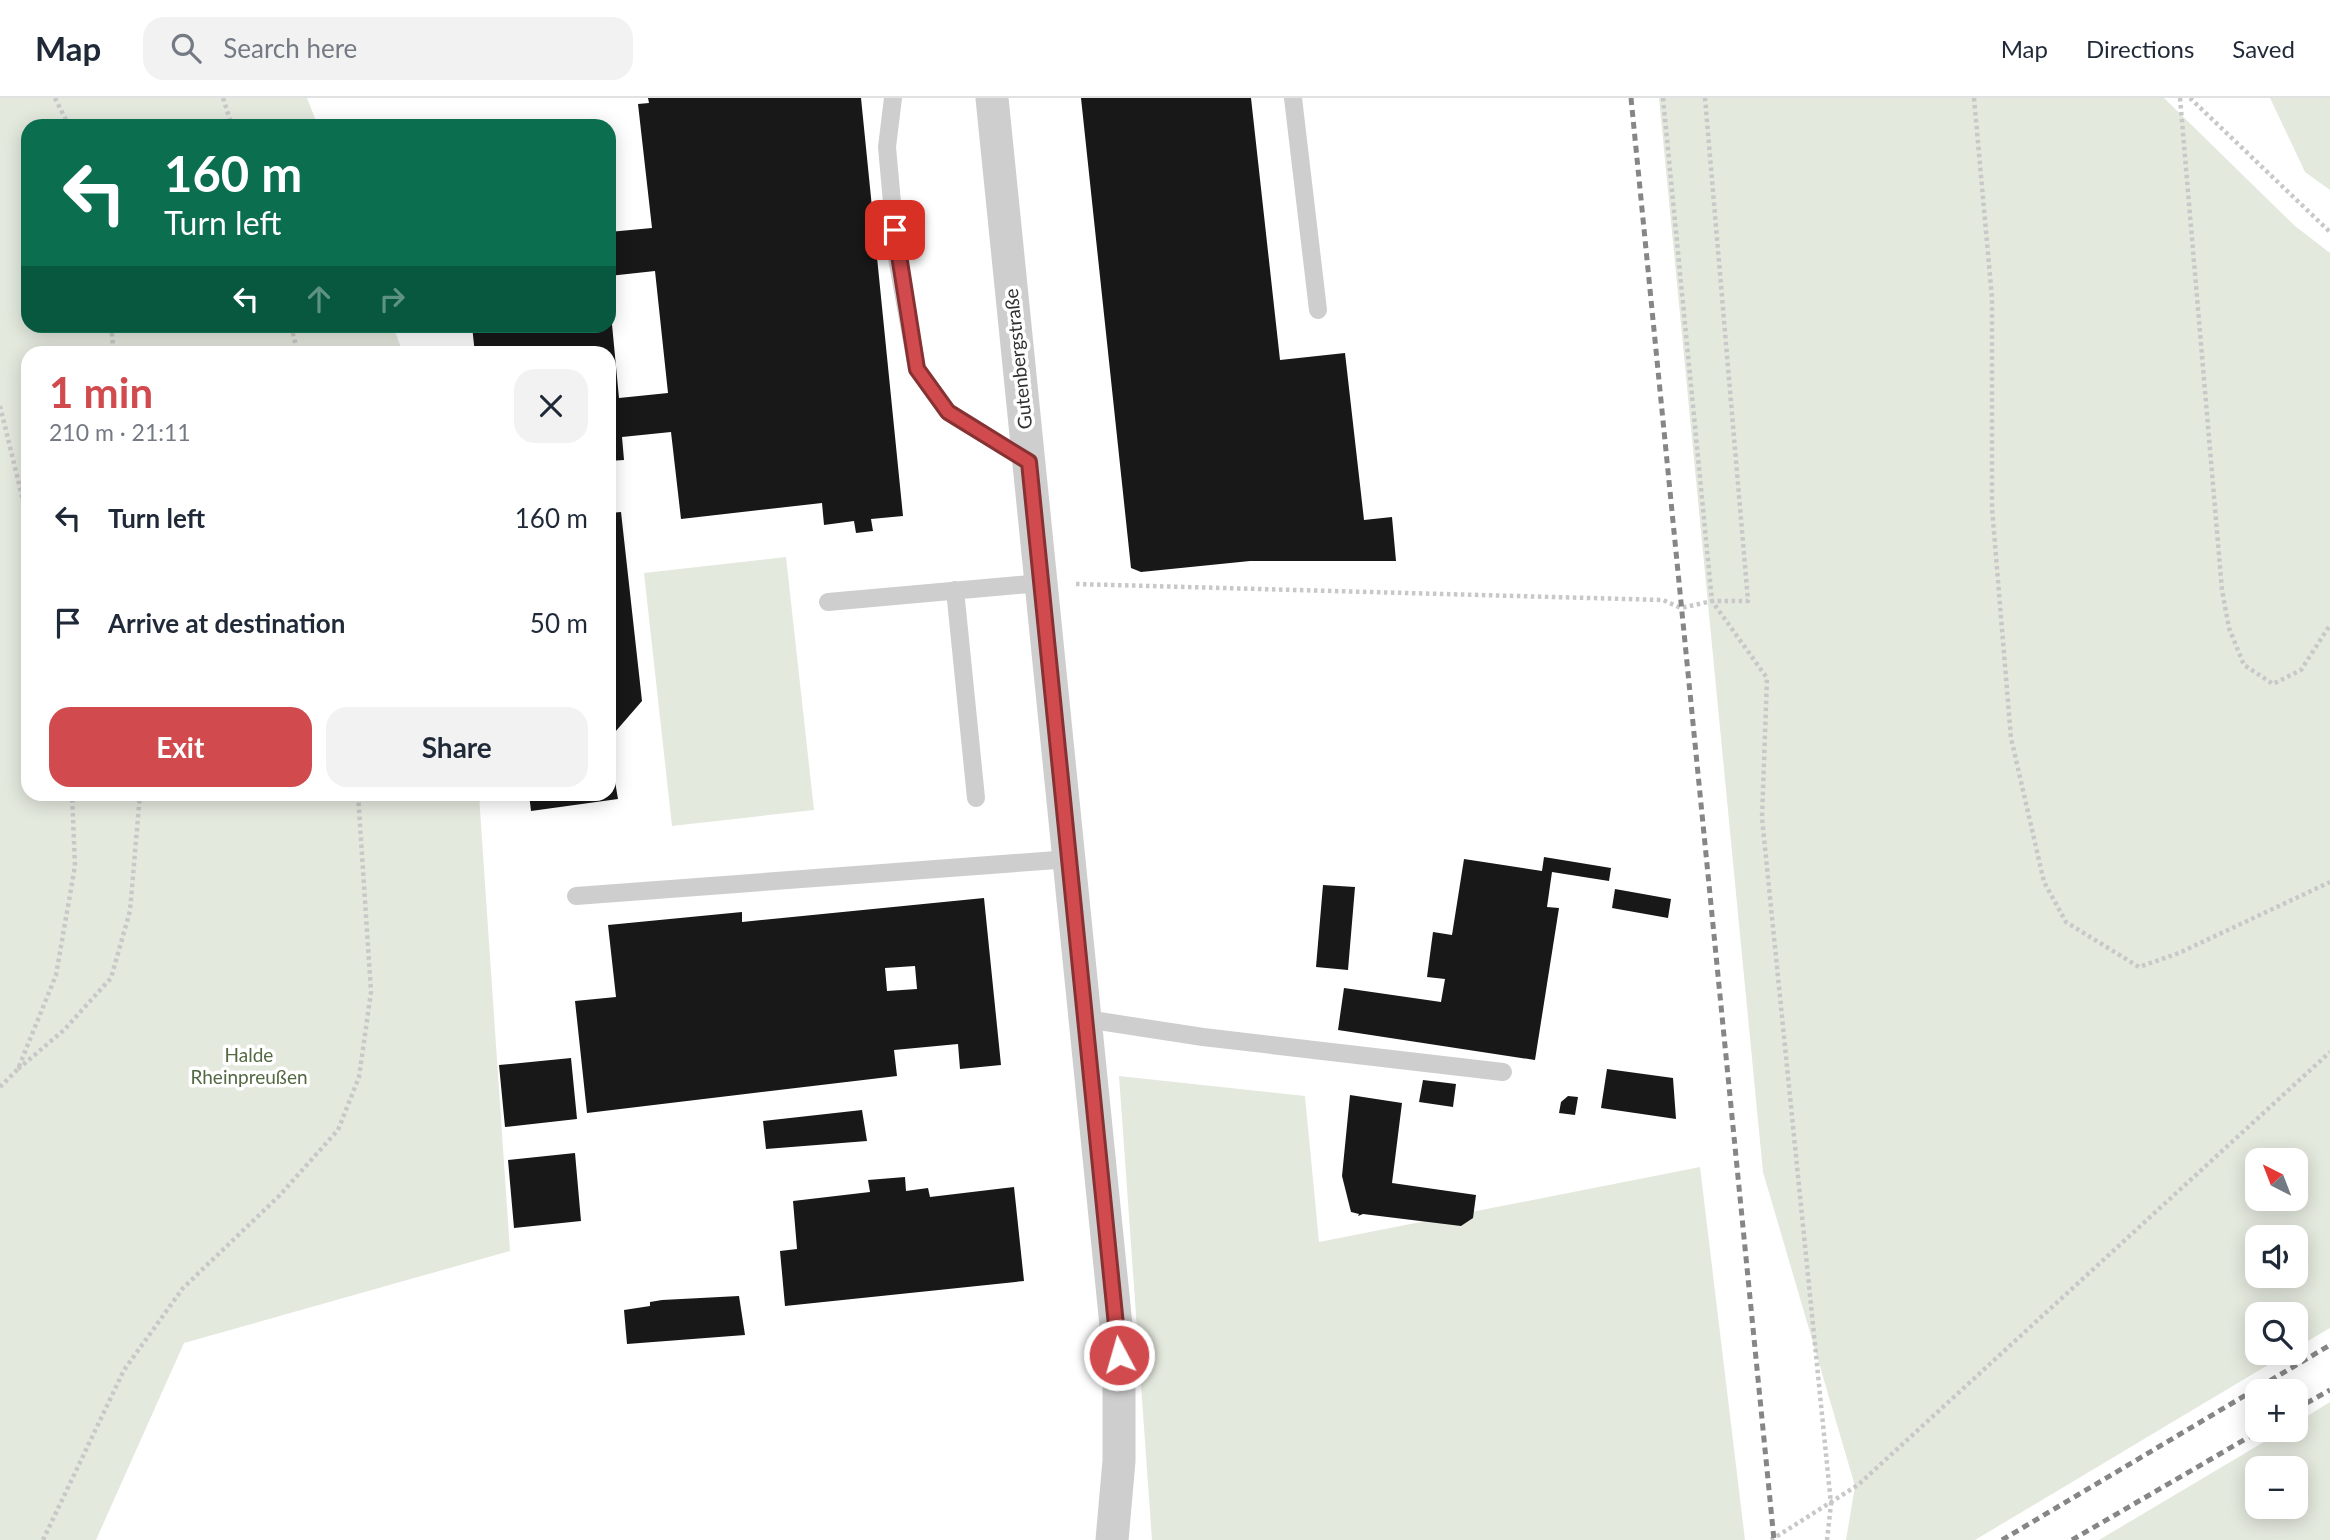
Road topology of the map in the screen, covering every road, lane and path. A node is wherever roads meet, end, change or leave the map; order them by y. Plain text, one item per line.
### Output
1 (55, 98) edge
2 (223, 98) edge
3 (893, 98) edge
4 (992, 98) edge
5 (1293, 98) edge
6 (1663, 98) edge
7 (1705, 98) edge
8 (1974, 98) edge
9 (2180, 98) edge
10 (2190, 98) edge
11 (66, 119) edge
12 (230, 119) edge
13 (2330, 232) edge
14 (1318, 310) dead end
15 (0, 406) edge
16 (1029, 462) junction
17 (21, 492) edge
18 (1041, 583) junction
19 (955, 590) junction
20 (1712, 601) junction
21 (828, 602) dead end
22 (2330, 625) edge
23 (976, 798) dead end
24 (72, 801) edge
25 (139, 801) edge
26 (358, 801) edge
27 (1070, 859) junction
28 (2330, 882) edge
29 (576, 896) dead end
30 (1086, 1019) junction
31 (2330, 1052) edge
32 (18, 1069) junction
33 (1503, 1072) dead end
34 (0, 1087) edge
35 (1831, 1504) junction
36 (43, 1540) edge
37 (1112, 1540) edge
38 (1771, 1540) edge
39 (1827, 1540) edge

1 - 11 path
2 - 12 path
3 - 16 lane
4 - 16 street, Gutenbergstraße
5 - 14 lane
6 - 20 path
7 - 20 path
8 - 28 path
9 - 22 path
10 - 13 path
15 - 17 path
16 - 18 street, Gutenbergstraße
18 - 19 lane
18 - 20 path
18 - 27 street, Gutenbergstraße
19 - 21 lane
19 - 23 lane
20 - 35 path
24 - 32 path
25 - 32 path
26 - 36 path
27 - 29 lane
27 - 30 street, Gutenbergstraße
30 - 33 lane
30 - 37 street, Gutenbergstraße
31 - 35 path
32 - 34 path
35 - 38 path
35 - 39 path

